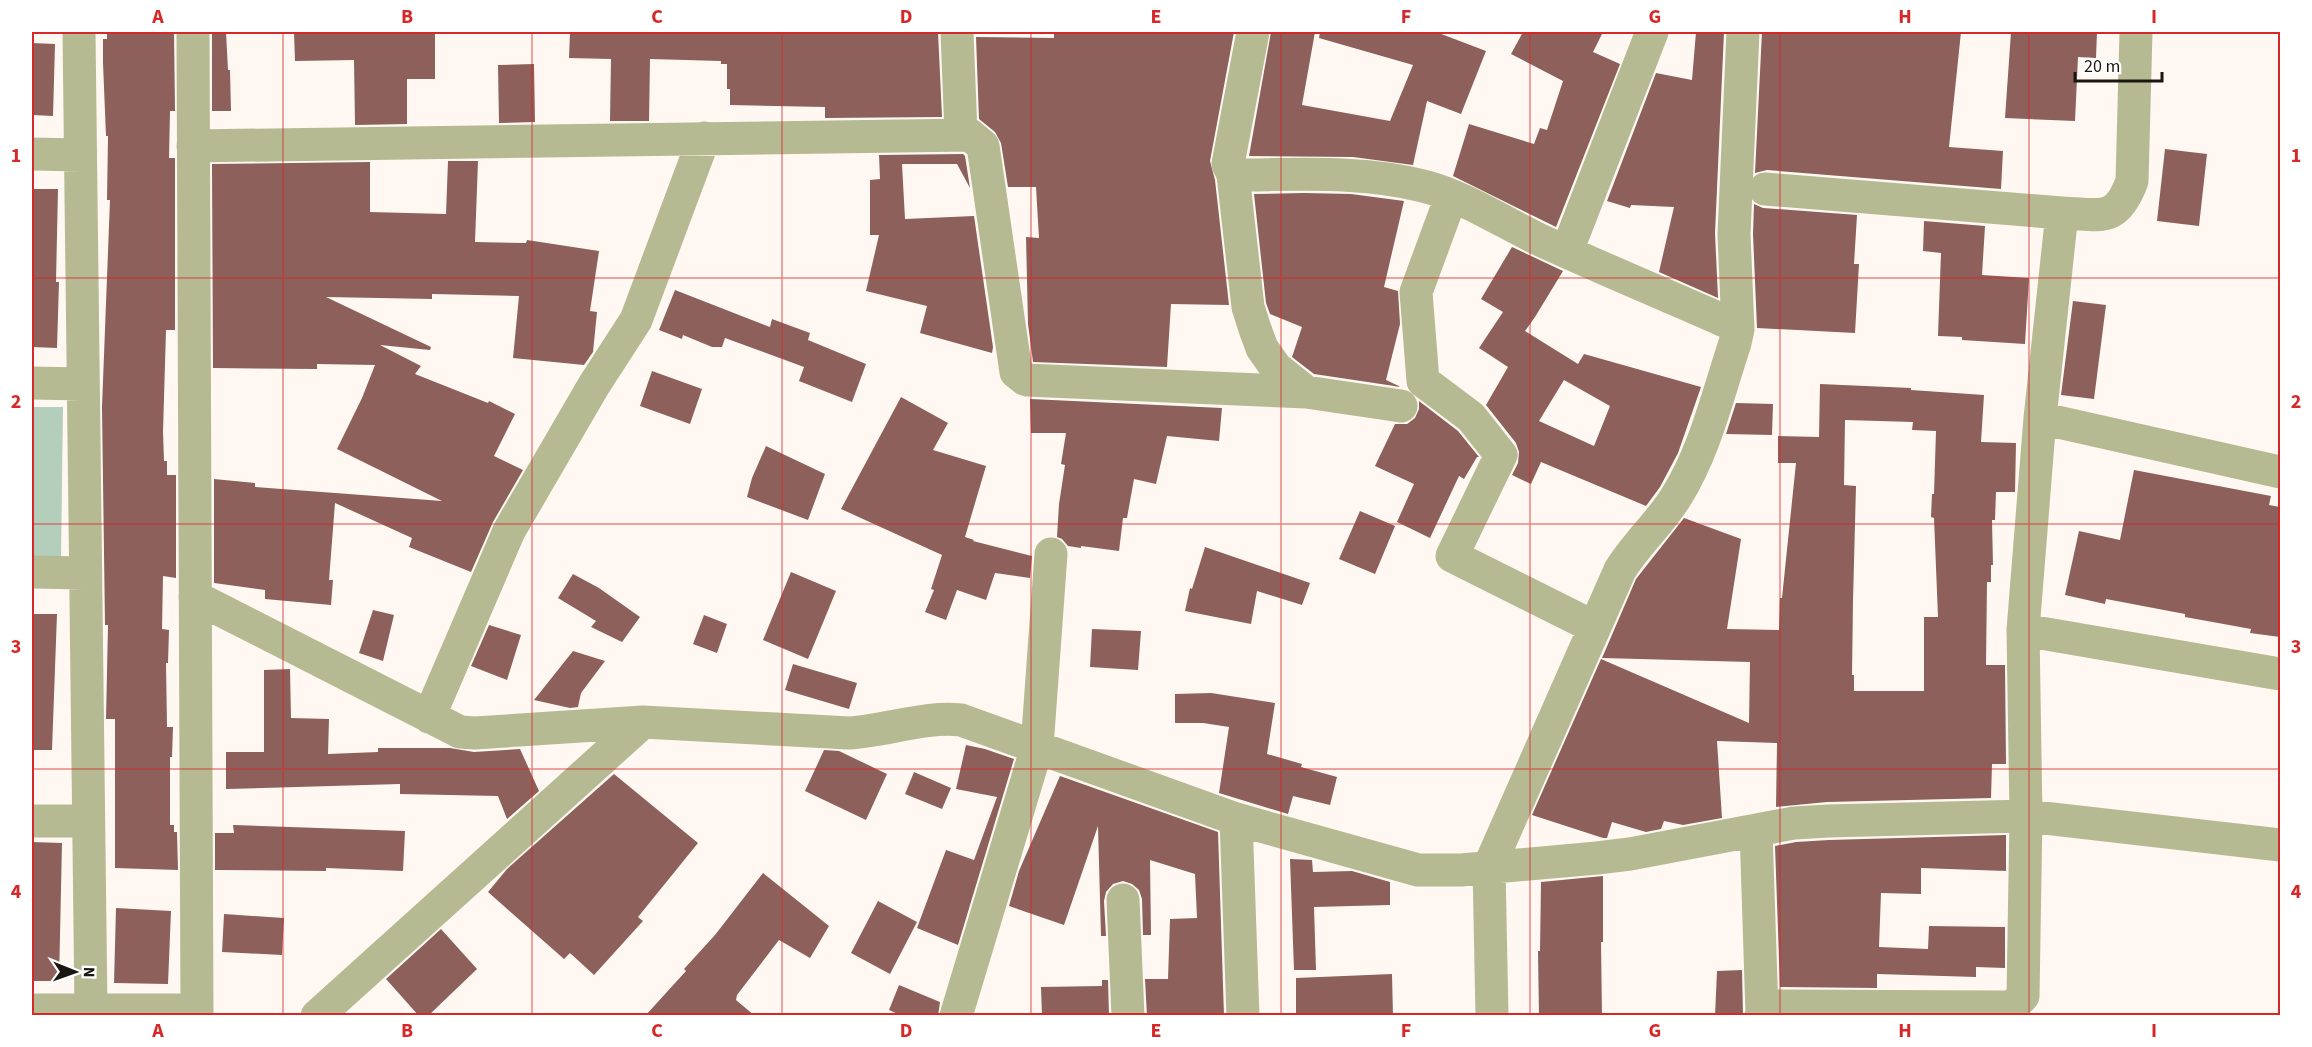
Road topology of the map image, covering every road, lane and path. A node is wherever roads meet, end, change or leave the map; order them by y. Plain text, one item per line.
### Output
1 (79, 32) edge
2 (193, 32) edge
3 (957, 32) edge
4 (1253, 32) edge
5 (1743, 32) edge
6 (2136, 32) edge
7 (1652, 38) edge
8 (961, 134) junction
9 (704, 138) junction
10 (193, 146) junction
11 (32, 154) edge
12 (80, 155) junction
13 (1233, 175) junction
14 (1765, 189) dead end
15 (1452, 197) junction
16 (2062, 213) junction
17 (1568, 251) junction
18 (1738, 329) junction
19 (32, 383) edge
20 (83, 384) junction
21 (1306, 392) junction
22 (1401, 406) dead end
23 (2040, 418) junction
24 (2280, 472) edge
25 (1051, 554) dead end
26 (32, 572) edge
27 (85, 573) junction
28 (195, 597) junction
29 (1594, 627) junction
30 (2023, 630) junction
31 (2280, 674) edge
32 (429, 717) junction
33 (643, 722) junction
34 (1037, 747) junction
35 (2026, 816) junction
36 (1236, 819) junction
37 (32, 820) edge
38 (88, 821) junction
39 (1756, 830) junction
40 (2280, 845) edge
41 (1489, 867) junction
42 (1123, 900) dead end
43 (32, 1010) edge
44 (91, 1010) junction
45 (197, 1013) edge
46 (1762, 1015) edge
47 (317, 1016) edge
48 (956, 1016) edge
49 (1128, 1016) edge
50 (1243, 1016) edge
51 (1492, 1016) edge

1 - 12 street
2 - 10 street
3 - 8 street
4 - 13 street
5 - 18 street
6 - 16 street
7 - 17 street
8 - 9 street
8 - 21 street
9 - 10 street
9 - 32 street
10 - 28 street
11 - 12 street
12 - 20 street
13 - 15 street
13 - 21 street
14 - 16 street
15 - 17 street
15 - 29 street
16 - 23 street
17 - 18 street
18 - 29 street
19 - 20 street
20 - 27 street
21 - 22 street
23 - 24 street
23 - 30 street
25 - 34 street
26 - 27 street
27 - 38 street
28 - 32 street
28 - 45 street
29 - 41 street
30 - 31 street
30 - 35 street
32 - 33 street
33 - 34 street
33 - 47 street
34 - 36 street
34 - 48 street
35 - 39 street
35 - 40 street
35 - 46 street
36 - 41 street
36 - 50 street
37 - 38 street
38 - 44 street
39 - 41 street
39 - 46 street
41 - 51 street
42 - 49 street
43 - 44 street
44 - 45 street

